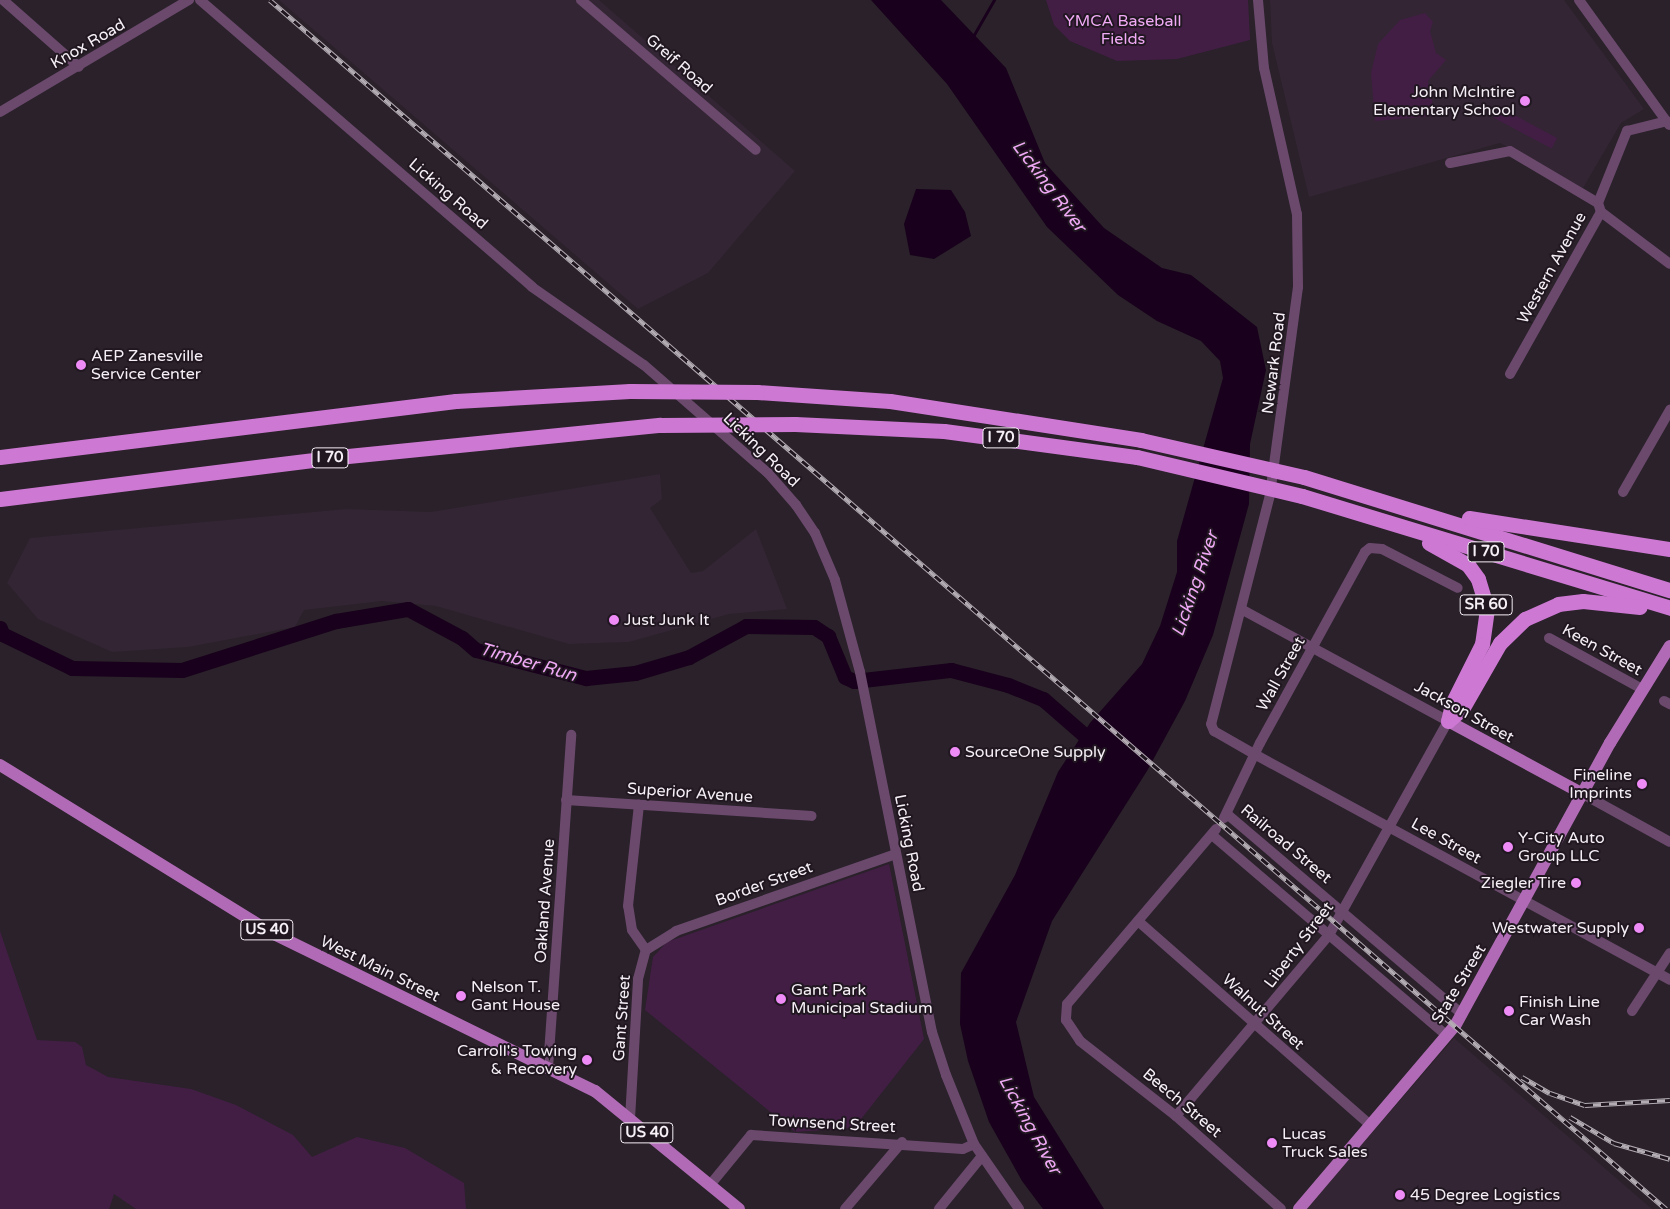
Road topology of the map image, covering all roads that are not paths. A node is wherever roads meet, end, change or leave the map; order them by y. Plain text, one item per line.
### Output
1 (4, 0) edge
2 (189, 0) edge
3 (200, 0) edge
4 (581, 0) edge
5 (1258, 0) edge
6 (1579, 0) edge
7 (79, 67) junction
8 (0, 112) edge
9 (1668, 123) edge
10 (756, 150) dead end
11 (1450, 163) dead end
12 (1599, 207) junction
13 (1670, 264) edge
14 (1510, 374) dead end
15 (1670, 410) edge
16 (0, 457) edge
17 (1623, 492) dead end
18 (0, 500) edge
19 (1396, 505) junction
20 (1396, 528) junction
21 (1670, 548) edge
22 (1458, 588) dead end
23 (1670, 590) edge
24 (1670, 608) edge
25 (1243, 610) junction
26 (1670, 612) edge
27 (1549, 638) dead end
28 (1670, 646) edge
29 (1313, 648) junction
30 (1642, 689) junction
31 (1448, 722) junction
32 (1211, 724) joint
33 (571, 735) dead end
34 (1256, 755) junction
35 (0, 765) edge
36 (1583, 794) junction
37 (566, 800) junction
38 (639, 805) junction
39 (811, 816) dead end
40 (1226, 816) joint
41 (1390, 828) junction
42 (1670, 842) edge
43 (896, 854) junction
44 (1525, 902) junction
45 (1344, 912) junction
46 (1138, 921) junction
47 (1329, 935) junction
48 (646, 950) junction
49 (1670, 953) edge
50 (1658, 974) junction
51 (1670, 980) edge
52 (1632, 1011) dead end
53 (1462, 1014) junction
54 (1256, 1025) junction
55 (1447, 1036) junction
56 (548, 1068) junction
57 (1176, 1116) junction
58 (630, 1119) junction
59 (1369, 1124) junction
60 (902, 1142) junction
61 (974, 1144) junction
62 (982, 1156) junction
63 (710, 1185) junction
64 (739, 1209) edge
65 (845, 1209) edge
66 (939, 1209) edge
67 (1019, 1209) edge
68 (1281, 1209) edge
69 (1299, 1209) edge

1 - 7 street
2 - 7 street, Knox Road
3 - 43 street, Licking Road
4 - 10 street, Greif Road
5 - 25 street, Newark Road
6 - 9 street
7 - 8 street, Knox Road
9 - 12 street, Western Avenue
11 - 12 street
12 - 13 street
12 - 14 street, Western Avenue
15 - 17 street
16 - 19 highway, I 70, bridge
18 - 20 highway, I 70, bridge
19 - 21 highway
19 - 23 highway, I 70
20 - 24 highway, I 70
20 - 31 highway, SR 60
22 - 29 street, Wall Street
25 - 29 street, Jackson Street
25 - 32 street, Newark Road
26 - 31 highway
27 - 30 street, Keen Street
28 - 30 main road, State Street
29 - 31 street, Jackson Street
29 - 34 street, Wall Street
30 - 36 main road, State Street
31 - 36 main road, Jackson Street
31 - 41 street, Liberty Street
32 - 34 street, Lee Street
33 - 37 street, Oakland Avenue
34 - 40 street, Wall Street
34 - 41 street, Lee Street
35 - 56 main road, West Main Street / US 40
36 - 42 street, Jackson Street
36 - 44 main road, State Street
37 - 38 street, Superior Avenue
37 - 56 street, Oakland Avenue
38 - 39 street, Superior Avenue
38 - 48 street
40 - 45 street, Railroad Street
41 - 44 street, Lee Street
41 - 45 street, Liberty Street
43 - 48 street, Border Street
43 - 61 street, Licking Road
44 - 50 street, Lee Street
44 - 53 main road, State Street
45 - 47 street, Liberty Street
45 - 53 street, Railroad Street
46 - 47 street
46 - 54 street, Walnut Street
46 - 57 street, Beech Street
47 - 54 street, Liberty Street
47 - 55 street
48 - 58 street, Gant Street
49 - 50 street
50 - 51 street, Lee Street
50 - 52 street
53 - 55 main road, State Street
54 - 57 street, Liberty Street
54 - 59 street, Walnut Street
55 - 59 main road, State Street
56 - 58 main road, West Main Street / US 40
57 - 68 street, Beech Street
58 - 63 main road, West Main Street / US 40
59 - 69 main road, State Street
60 - 61 street, Townsend Street
60 - 63 street, Townsend Street
60 - 65 street
61 - 62 street, Licking Road
62 - 66 street
62 - 67 street, Licking Road
63 - 64 main road, West Main Street / US 40

